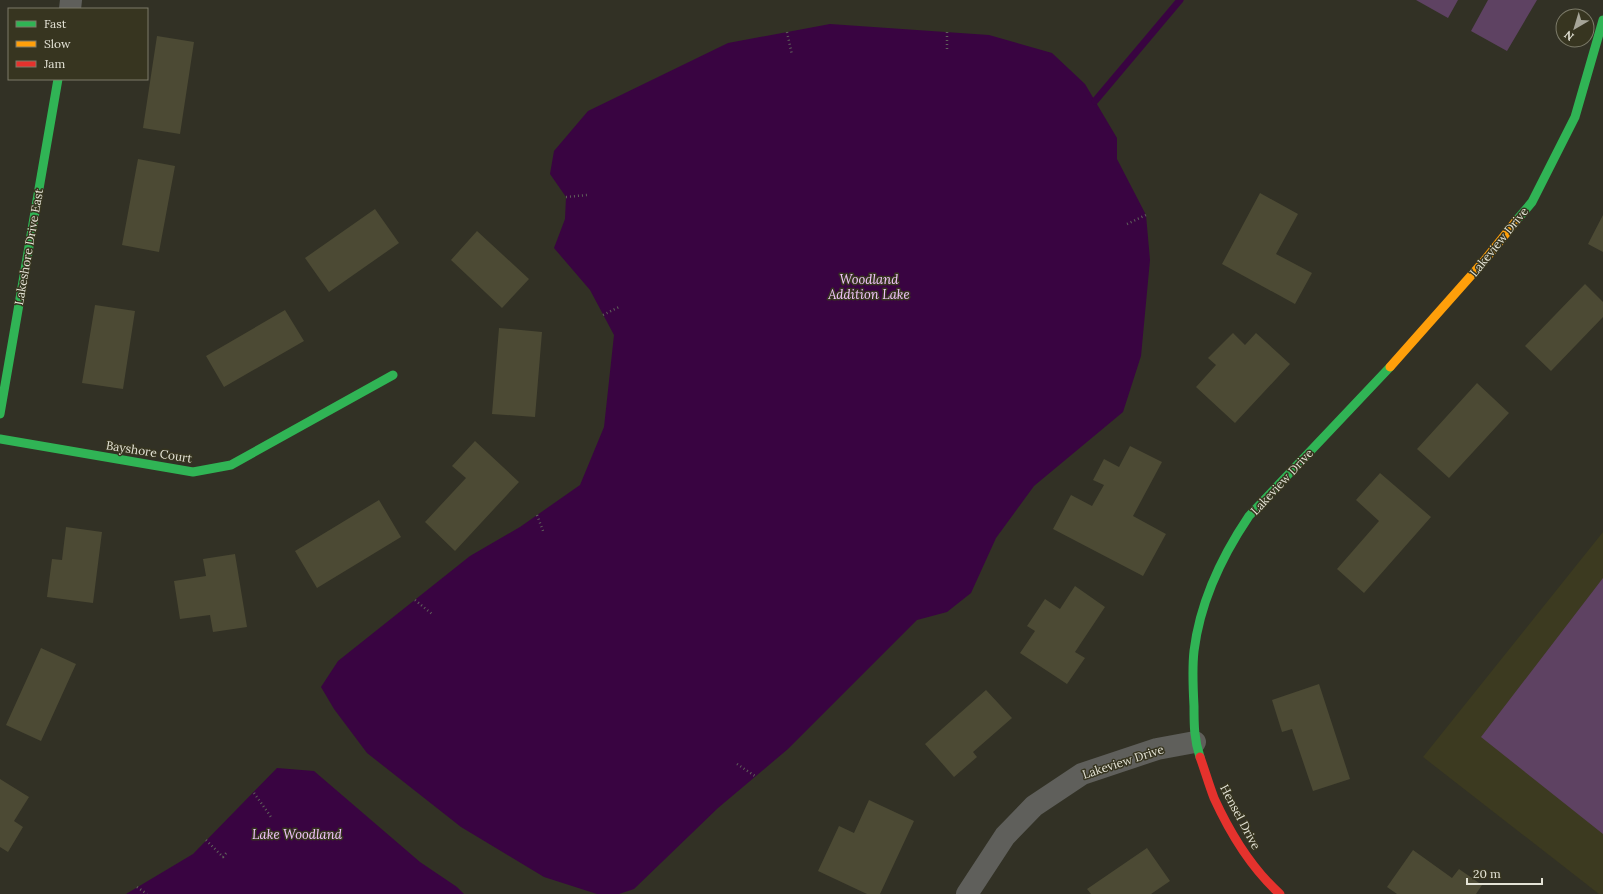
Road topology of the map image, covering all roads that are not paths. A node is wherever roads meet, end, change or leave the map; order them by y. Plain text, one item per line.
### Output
1 (1603, 20) edge
2 (58, 80) edge
3 (393, 375) dead end
4 (0, 414) edge
5 (0, 440) edge
6 (1194, 742) junction
7 (967, 894) edge
8 (1280, 894) edge

1 - 6 street, Lakeview Drive
2 - 4 street, Lakeshore Drive East
3 - 5 street, Bayshore Court
6 - 7 street, Lakeview Drive
6 - 8 street, Hensel Drive

